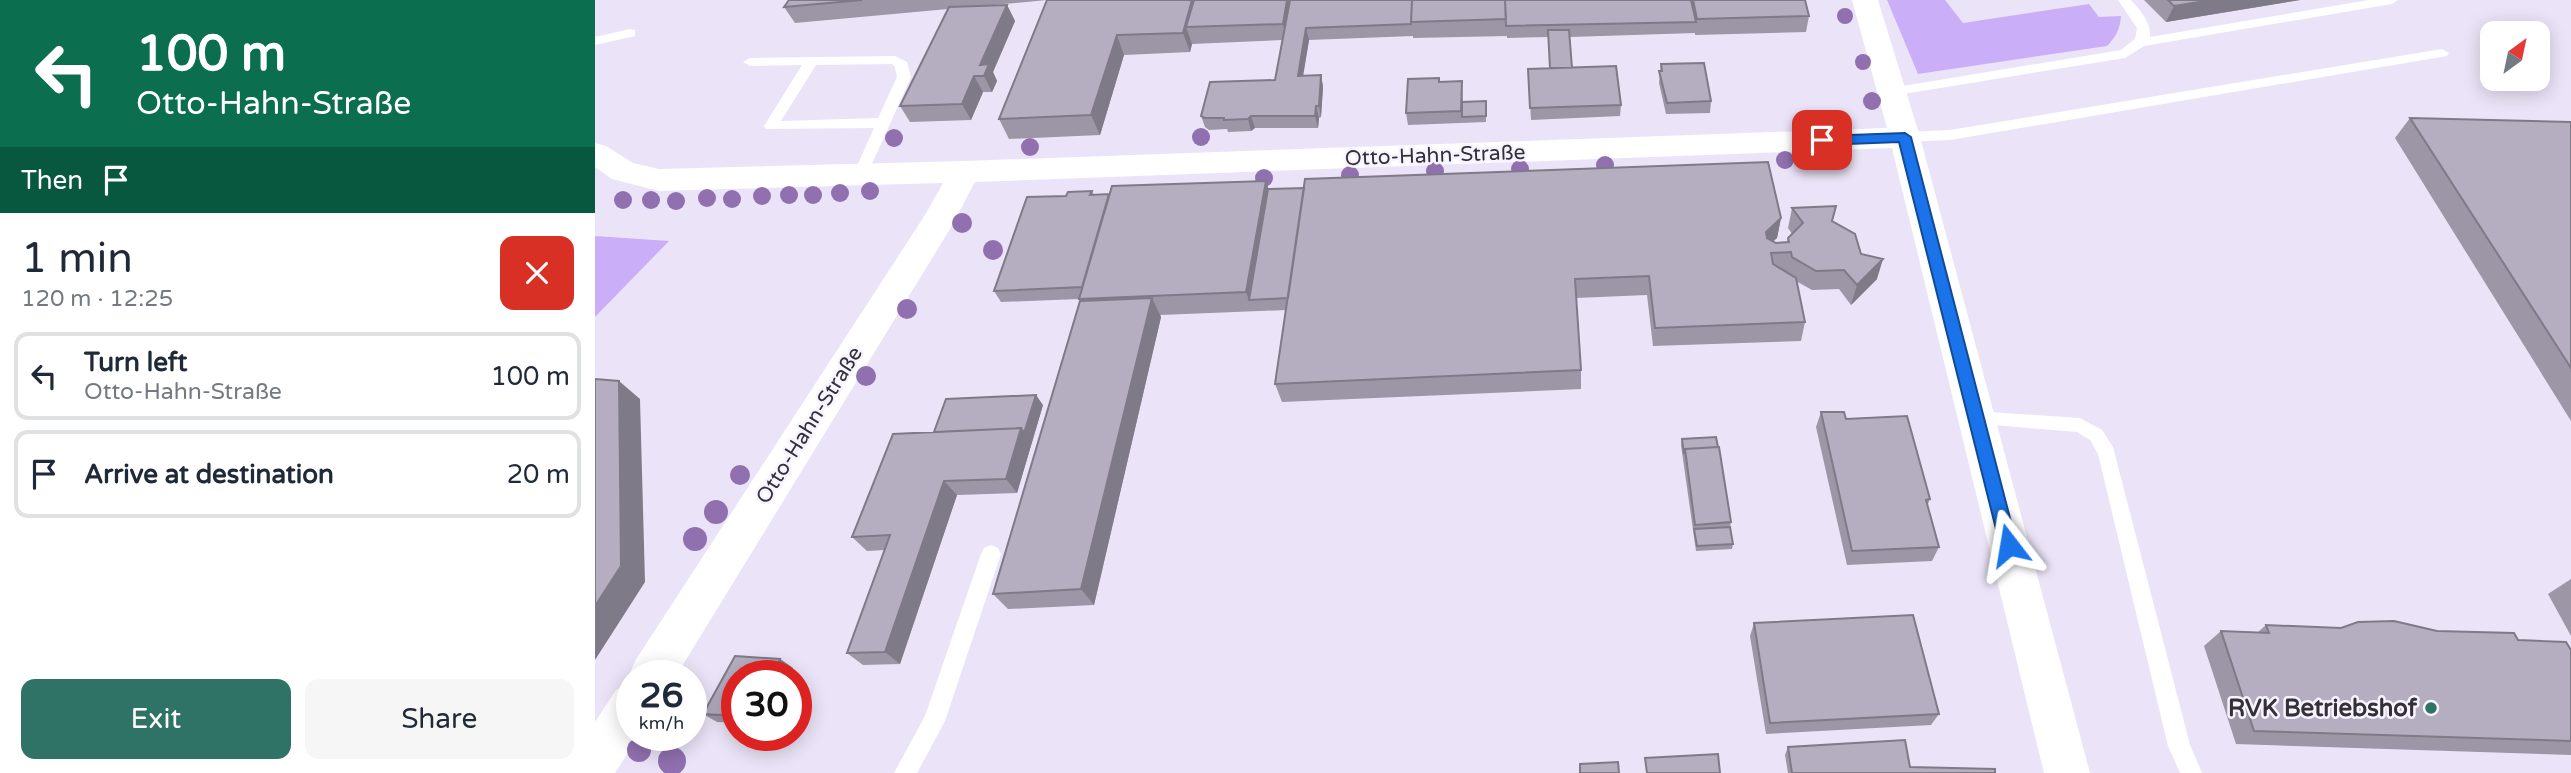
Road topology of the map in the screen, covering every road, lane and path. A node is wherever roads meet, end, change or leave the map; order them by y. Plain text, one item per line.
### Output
1 (1865, 0) edge
2 (2124, 0) edge
3 (2392, 0) edge
4 (2365, 2) edge
5 (630, 33) dead end
6 (595, 41) edge
7 (2141, 42) junction
8 (2442, 53) dead end
9 (812, 61) junction
10 (750, 62) dead end
11 (1891, 92) junction
12 (883, 123) junction
13 (1905, 137) junction
14 (595, 153) edge
15 (965, 172) junction
16 (860, 175) junction
17 (1976, 418) junction
18 (991, 554) dead end
19 (661, 660) edge
20 (616, 731) edge
21 (595, 764) edge
22 (905, 773) edge
23 (2067, 773) edge
24 (2190, 773) edge

1 - 11 street
2 - 7 lane
3 - 4 lane
4 - 7 lane
5 - 6 lane
7 - 11 lane
8 - 13 lane
9 - 10 lane
9 - 12 lane
9 - 12 lane
11 - 13 street
12 - 16 lane
13 - 15 street, Otto-Hahn-Straße
13 - 17 street
14 - 16 street, Otto-Hahn-Straße
15 - 16 street, Otto-Hahn-Straße
15 - 19 street, Otto-Hahn-Straße
17 - 23 street
17 - 24 lane
18 - 22 lane
20 - 21 street

